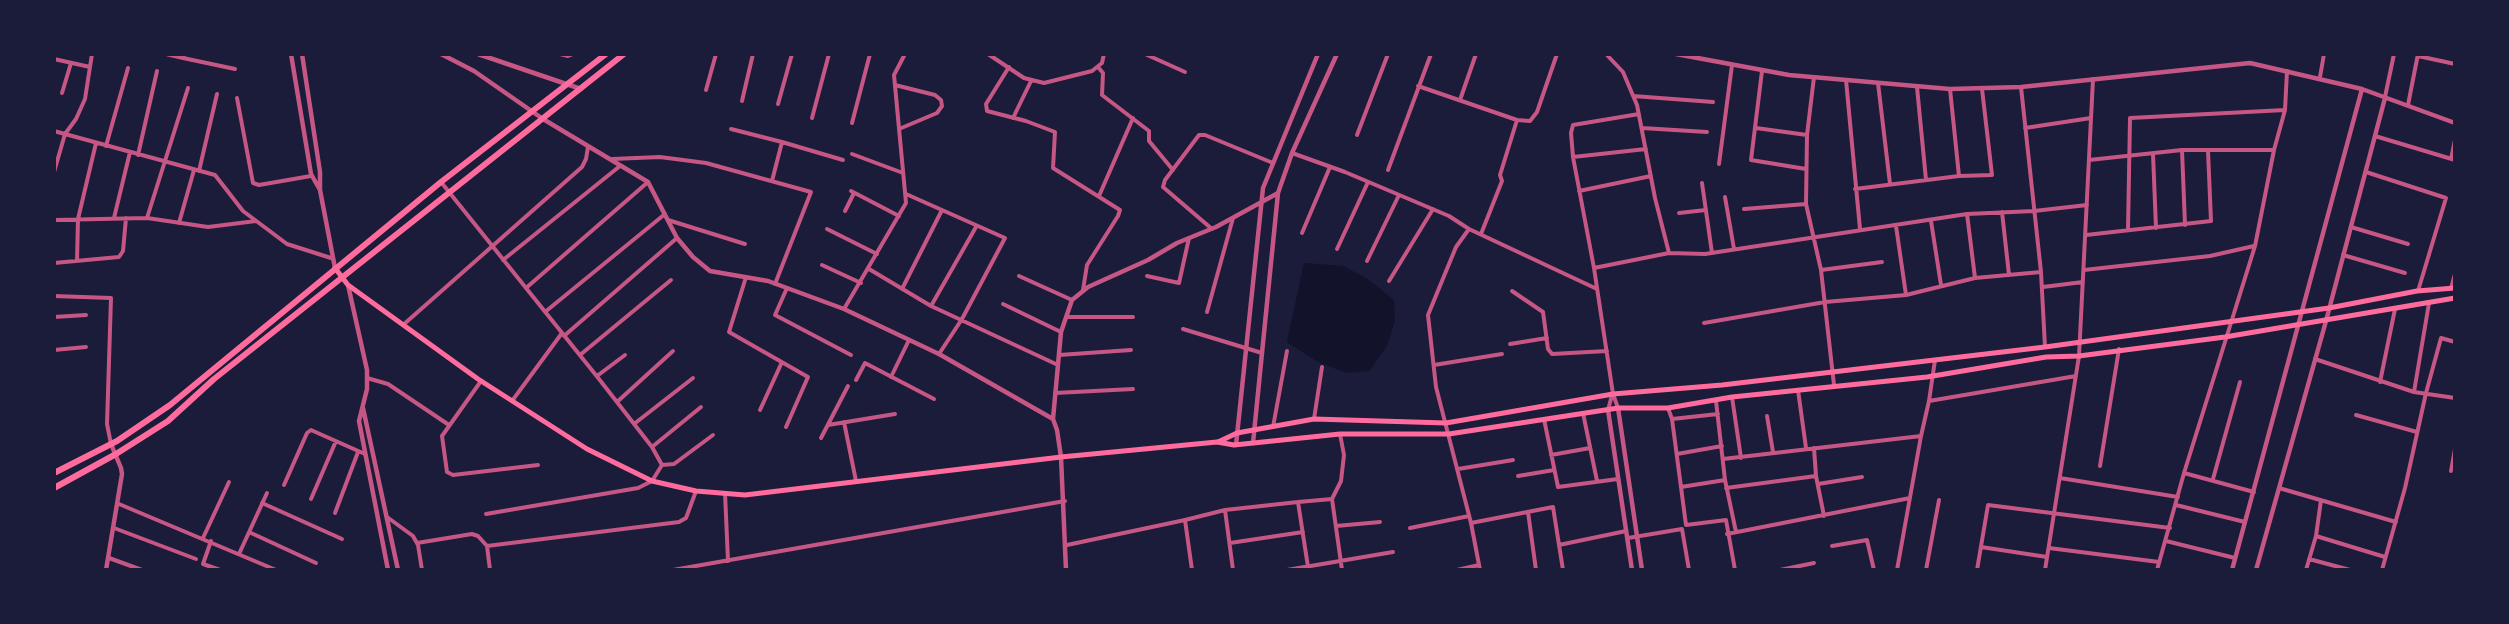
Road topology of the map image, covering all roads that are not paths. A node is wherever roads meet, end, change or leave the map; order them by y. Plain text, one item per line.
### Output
1 (92, 54) edge
2 (166, 54) edge
3 (291, 54) edge
4 (302, 54) edge
5 (441, 54) edge
6 (478, 54) edge
7 (560, 54) edge
8 (573, 54) edge
9 (606, 54) edge
10 (624, 54) edge
11 (716, 54) edge
12 (753, 54) edge
13 (792, 54) edge
14 (829, 54) edge
15 (870, 54) edge
16 (904, 54) edge
17 (988, 54) edge
18 (1104, 54) edge
19 (1145, 54) edge
20 (1318, 54) edge
21 (1337, 54) edge
22 (1387, 54) edge
23 (1431, 54) edge
24 (1476, 54) edge
25 (1557, 54) edge
26 (1606, 54) edge
27 (1676, 54) edge
28 (2324, 54) edge
29 (2394, 54) edge
30 (1688, 55) edge
31 (2418, 55) edge
32 (183, 56) edge
33 (54, 59) edge
34 (71, 63) junction
35 (1732, 64) junction
36 (2455, 64) edge
37 (90, 67) junction
38 (1098, 67) junction
39 (128, 68) dead end
40 (1009, 68) junction
41 (236, 69) dead end
42 (157, 71) dead end
43 (1762, 71) junction
44 (2287, 71) junction
45 (1185, 72) dead end
46 (1814, 77) junction
47 (2320, 77) junction
48 (2093, 78) junction
49 (1031, 80) junction
50 (1846, 80) junction
51 (569, 83) junction
52 (1878, 83) junction
53 (895, 85) junction
54 (1418, 86) junction
55 (1917, 87) junction
56 (2021, 87) junction
57 (188, 88) dead end
58 (581, 89) junction
59 (1950, 89) junction
60 (1982, 89) junction
61 (2362, 89) junction
62 (706, 90) dead end
63 (62, 93) dead end
64 (217, 94) dead end
65 (1633, 96) junction
66 (237, 98) dead end
67 (2385, 98) junction
68 (742, 100) dead end
69 (1460, 100) junction
70 (1713, 102) dead end
71 (778, 104) dead end
72 (2408, 105) junction
73 (2285, 110) junction
74 (532, 112) junction
75 (1639, 114) junction
76 (812, 118) dead end
77 (1013, 118) junction
78 (1133, 118) junction
79 (2091, 118) junction
80 (543, 120) junction
81 (1517, 120) junction
82 (852, 123) dead end
83 (2455, 123) edge
84 (1642, 128) junction
85 (1756, 128) junction
86 (2025, 128) junction
87 (731, 129) dead end
88 (899, 129) junction
89 (54, 131) edge
90 (1707, 132) dead end
91 (65, 134) junction
92 (1357, 135) dead end
93 (1807, 135) junction
94 (2375, 136) junction
95 (2455, 140) edge
96 (96, 142) junction
97 (782, 142) junction
98 (106, 146) junction
99 (588, 147) junction
100 (1646, 149) junction
101 (2182, 150) junction
102 (2274, 150) junction
103 (2208, 151) junction
104 (130, 153) junction
105 (1292, 153) junction
106 (852, 154) dead end
107 (2128, 154) junction
108 (2153, 154) junction
109 (138, 155) junction
110 (1573, 157) junction
111 (609, 160) junction
112 (843, 160) dead end
113 (2089, 160) junction
114 (2453, 160) edge
115 (165, 162) junction
116 (1273, 163) junction
117 (55, 164) edge
118 (1719, 164) dead end
119 (620, 166) junction
120 (1330, 167) junction
121 (1806, 169) junction
122 (194, 170) junction
123 (1173, 170) junction
124 (1388, 170) dead end
125 (200, 171) junction
126 (54, 172) edge
127 (2366, 172) junction
128 (903, 173) junction
129 (311, 176) junction
130 (1651, 176) junction
131 (1959, 176) junction
132 (1926, 180) junction
133 (441, 182) junction
134 (648, 182) junction
135 (772, 182) junction
136 (1368, 182) junction
137 (1702, 183) dead end
138 (1890, 184) junction
139 (1856, 189) junction
140 (320, 190) junction
141 (1579, 191) junction
142 (449, 193) junction
143 (1278, 193) junction
144 (905, 194) junction
145 (1399, 195) junction
146 (1099, 196) junction
147 (1725, 197) dead end
148 (1260, 203) junction
149 (1806, 204) junction
150 (2087, 205) junction
151 (1433, 209) junction
152 (1744, 209) dead end
153 (942, 210) junction
154 (1706, 210) junction
155 (845, 211) dead end
156 (2034, 211) junction
157 (2002, 212) junction
158 (1679, 213) dead end
159 (664, 214) junction
160 (1967, 214) junction
161 (899, 216) junction
162 (114, 218) junction
163 (126, 218) junction
164 (147, 218) junction
165 (1233, 218) junction
166 (78, 219) junction
167 (54, 220) edge
168 (668, 220) junction
169 (256, 221) junction
170 (1931, 221) junction
171 (179, 223) junction
172 (2185, 225) junction
173 (1896, 226) junction
174 (975, 227) junction
175 (2351, 227) junction
176 (2156, 228) junction
177 (827, 229) dead end
178 (1212, 229) junction
179 (1469, 229) junction
180 (1860, 229) junction
181 (2128, 230) junction
182 (1302, 233) dead end
183 (1481, 234) junction
184 (2086, 235) junction
185 (676, 238) junction
186 (1189, 238) junction
187 (1813, 239) junction
188 (745, 244) dead end
189 (2408, 244) dead end
190 (491, 246) junction
191 (2255, 246) junction
192 (1337, 249) dead end
193 (1734, 249) junction
194 (1669, 253) junction
195 (1712, 253) junction
196 (877, 254) junction
197 (2343, 255) junction
198 (332, 258) junction
199 (503, 260) junction
200 (77, 261) junction
201 (1367, 261) dead end
202 (1882, 262) dead end
203 (54, 263) edge
204 (822, 265) dead end
205 (335, 268) junction
206 (1594, 268) junction
207 (869, 269) junction
208 (1821, 270) junction
209 (2084, 270) junction
210 (2041, 272) junction
211 (2405, 273) dead end
212 (2455, 274) edge
213 (2009, 275) junction
214 (1019, 276) dead end
215 (1147, 276) dead end
216 (746, 277) junction
217 (343, 278) junction
218 (1976, 278) junction
219 (670, 280) dead end
220 (1389, 281) dead end
221 (2083, 282) junction
222 (861, 283) junction
223 (775, 284) junction
224 (348, 285) junction
225 (1941, 285) junction
226 (2043, 287) junction
227 (526, 288) junction
228 (787, 288) junction
229 (2453, 288) edge
230 (902, 289) junction
231 (1083, 290) junction
232 (1598, 290) junction
233 (1512, 291) dead end
234 (2418, 291) junction
235 (1906, 295) junction
236 (54, 296) edge
237 (2455, 298) edge
238 (1072, 300) junction
239 (1825, 302) junction
240 (2429, 303) junction
241 (1004, 304) dead end
242 (931, 306) junction
243 (2329, 308) junction
244 (844, 309) junction
245 (2396, 309) junction
246 (545, 312) junction
247 (1207, 312) dead end
248 (2302, 312) junction
249 (86, 315) dead end
250 (54, 317) edge
251 (1066, 317) junction
252 (1133, 317) dead end
253 (962, 319) junction
254 (2231, 320) junction
255 (2326, 321) junction
256 (1704, 323) dead end
257 (403, 325) junction
258 (2299, 325) junction
259 (1183, 329) dead end
260 (1061, 332) junction
261 (563, 335) junction
262 (2226, 337) junction
263 (1547, 338) junction
264 (909, 340) junction
265 (2080, 342) junction
266 (2455, 342) edge
267 (1510, 344) dead end
268 (86, 347) dead end
269 (2045, 347) junction
270 (1246, 348) junction
271 (54, 350) edge
272 (1131, 350) dead end
273 (2119, 350) junction
274 (673, 351) dead end
275 (1287, 351) dead end
276 (1607, 351) junction
277 (1262, 353) junction
278 (939, 354) junction
279 (1502, 354) dead end
280 (580, 355) junction
281 (625, 355) dead end
282 (851, 355) dead end
283 (1059, 355) junction
284 (2079, 356) junction
285 (2315, 359) junction
286 (1935, 360) junction
287 (782, 362) junction
288 (1058, 365) junction
289 (1434, 365) junction
290 (1322, 367) dead end
291 (1832, 372) junction
292 (597, 376) junction
293 (1933, 376) junction
294 (2076, 376) junction
295 (891, 377) junction
296 (367, 378) junction
297 (693, 378) dead end
298 (856, 380) dead end
299 (481, 381) junction
300 (2240, 382) dead end
301 (2380, 382) junction
302 (1834, 385) junction
303 (848, 386) dead end
304 (1132, 389) dead end
305 (1798, 390) junction
306 (2414, 392) junction
307 (1055, 393) junction
308 (2426, 393) junction
309 (1613, 394) junction
310 (1732, 396) junction
311 (2455, 398) edge
312 (934, 399) dead end
313 (512, 401) junction
314 (1716, 401) junction
315 (1929, 401) junction
316 (617, 402) junction
317 (701, 407) dead end
318 (363, 408) junction
319 (1618, 408) junction
320 (1668, 408) junction
321 (760, 410) dead end
322 (1608, 410) junction
323 (1584, 413) junction
324 (895, 414) dead end
325 (1718, 414) junction
326 (1767, 416) dead end
327 (2356, 416) dead end
328 (1053, 419) junction
329 (1314, 419) junction
330 (1544, 419) junction
331 (1672, 420) junction
332 (844, 422) junction
333 (1446, 423) junction
334 (634, 424) junction
335 (449, 425) junction
336 (828, 425) junction
337 (786, 427) dead end
338 (1273, 427) junction
339 (1253, 430) junction
340 (2417, 432) junction
341 (1237, 433) junction
342 (1340, 434) junction
343 (1449, 434) junction
344 (713, 435) dead end
345 (1921, 436) junction
346 (821, 438) dead end
347 (336, 441) junction
348 (1217, 442) junction
349 (1253, 443) junction
350 (111, 444) junction
351 (1236, 445) junction
352 (1722, 446) junction
353 (652, 447) junction
354 (1590, 448) junction
355 (1806, 448) junction
356 (1814, 448) junction
357 (2455, 449) edge
358 (358, 451) junction
359 (1773, 452) junction
360 (116, 454) junction
361 (365, 454) junction
362 (1677, 454) junction
363 (1551, 455) junction
364 (1062, 457) junction
365 (1741, 458) junction
366 (1724, 459) junction
367 (1513, 460) dead end
368 (538, 465) dead end
369 (662, 465) junction
370 (2100, 466) dead end
371 (1458, 469) junction
372 (1554, 470) junction
373 (2451, 471) dead end
374 (54, 473) edge
375 (2184, 473) junction
376 (1518, 476) dead end
377 (1816, 476) junction
378 (1862, 477) dead end
379 (2060, 478) junction
380 (1618, 479) junction
381 (2213, 479) junction
382 (1725, 480) junction
383 (652, 481) junction
384 (856, 481) junction
385 (1597, 481) junction
386 (229, 482) dead end
387 (1818, 484) junction
388 (284, 485) dead end
389 (54, 488) edge
390 (1681, 488) junction
391 (1726, 488) junction
392 (2279, 488) junction
393 (696, 491) junction
394 (2254, 492) junction
395 (267, 493) dead end
396 (724, 493) junction
397 (2178, 497) junction
398 (1911, 498) junction
399 (311, 499) dead end
400 (1332, 499) junction
401 (1939, 500) dead end
402 (2321, 500) junction
403 (1065, 501) junction
404 (1298, 502) junction
405 (262, 503) junction
406 (119, 504) junction
407 (2176, 505) junction
408 (1225, 510) junction
409 (1528, 512) junction
410 (335, 513) dead end
411 (486, 514) dead end
412 (2054, 514) junction
413 (386, 516) junction
414 (1469, 516) junction
415 (1824, 516) junction
416 (1185, 520) junction
417 (1380, 522) dead end
418 (2245, 522) junction
419 (2396, 522) junction
420 (1471, 523) junction
421 (1336, 526) junction
422 (114, 528) junction
423 (380, 528) junction
424 (1410, 528) dead end
425 (2170, 528) junction
426 (389, 529) junction
427 (1626, 531) junction
428 (249, 532) junction
429 (1303, 532) junction
430 (1736, 532) junction
431 (1727, 534) junction
432 (2316, 536) junction
433 (1637, 537) junction
434 (203, 538) junction
435 (1628, 538) junction
436 (342, 539) dead end
437 (211, 541) junction
438 (2166, 541) junction
439 (417, 543) junction
440 (1230, 543) junction
441 (1067, 545) junction
442 (1559, 545) junction
443 (487, 546) junction
444 (1832, 546) dead end
445 (1981, 546) junction
446 (2049, 548) junction
447 (1392, 552) dead end
448 (239, 554) junction
449 (2048, 557) junction
450 (2385, 557) junction
451 (109, 558) junction
452 (2235, 558) junction
453 (196, 559) dead end
454 (2309, 560) junction
455 (728, 561) junction
456 (1341, 562) junction
457 (2159, 562) junction
458 (316, 563) dead end
459 (1814, 563) dead end
460 (1308, 567) junction
461 (1479, 568) edge
462 (106, 570) edge
463 (142, 570) edge
464 (220, 570) edge
465 (276, 570) edge
466 (388, 570) edge
467 (398, 570) edge
468 (422, 570) edge
469 (490, 570) edge
470 (674, 570) edge
471 (1066, 570) edge
472 (1192, 570) edge
473 (1233, 570) edge
474 (1287, 570) edge
475 (1342, 570) edge
476 (1457, 570) edge
477 (1536, 570) edge
478 (1563, 570) edge
479 (1632, 570) edge
480 (1642, 570) edge
481 (1689, 570) edge
482 (1735, 570) edge
483 (1780, 570) edge
484 (1874, 570) edge
485 (1897, 570) edge
486 (1926, 570) edge
487 (1977, 570) edge
488 (2045, 570) edge
489 (2157, 570) edge
490 (2232, 570) edge
491 (2256, 570) edge
492 (2306, 570) edge
493 (2350, 570) edge
494 (2382, 570) edge

1 - 37 street
2 - 32 street
3 - 129 street
4 - 140 street
5 - 74 street
6 - 51 street
7 - 8 street
9 - 51 main road
10 - 58 main road
11 - 62 street
12 - 68 street
13 - 71 street
14 - 76 street
15 - 82 street
16 - 53 street
17 - 40 street
18 - 38 street
19 - 45 street
20 - 116 street
21 - 105 street
22 - 92 street
23 - 54 street
24 - 69 street
25 - 81 street
26 - 65 street
27 - 30 street
28 - 47 street
29 - 67 street
30 - 35 street
31 - 36 street
31 - 72 street
32 - 41 street
33 - 34 street
34 - 37 street
34 - 63 street
35 - 43 street
35 - 118 street
37 - 91 street
38 - 49 street
38 - 78 street
39 - 98 street
40 - 49 street
40 - 77 street
42 - 109 street
43 - 46 street
43 - 85 street
44 - 47 street
44 - 48 street
44 - 73 street
46 - 50 street
46 - 93 street
47 - 61 street
48 - 56 street
48 - 79 street
49 - 77 street
50 - 52 street
50 - 139 street
51 - 58 street
51 - 74 main road
52 - 55 street
52 - 138 street
53 - 88 street
53 - 88 street
54 - 69 street
54 - 124 street
55 - 59 street
55 - 132 street
56 - 60 street
56 - 86 street
57 - 115 street
58 - 80 main road
59 - 60 street
59 - 131 street
60 - 131 street
61 - 67 street
61 - 248 street
64 - 125 street
65 - 70 street
65 - 75 street
66 - 129 street
67 - 72 street
67 - 94 street
69 - 81 street
72 - 83 street
73 - 102 street
73 - 107 street
74 - 80 street
74 - 133 main road
75 - 84 street
75 - 110 street
77 - 146 street
78 - 123 street
78 - 146 street
79 - 86 street
79 - 113 street
80 - 99 street
80 - 142 main road
81 - 183 street
84 - 90 street
84 - 100 street
85 - 93 street
85 - 121 street
86 - 156 street
87 - 97 street
88 - 128 street
89 - 91 street
91 - 96 street
91 - 117 street
93 - 121 street
94 - 114 street
94 - 127 street
95 - 114 street
96 - 98 street
96 - 166 street
97 - 112 street
97 - 135 street
98 - 104 street
99 - 111 street
99 - 190 street
100 - 110 street
100 - 130 street
101 - 103 street
101 - 108 street
101 - 172 street
102 - 103 street
102 - 191 street
103 - 172 street
104 - 109 street
104 - 162 street
105 - 120 street
105 - 143 street
106 - 128 street
107 - 108 street
107 - 113 street
107 - 181 street
108 - 176 street
109 - 115 street
110 - 141 street
111 - 119 street
111 - 135 street
113 - 150 street
115 - 122 street
115 - 164 street
116 - 123 street
116 - 148 street
117 - 126 street
119 - 134 street
119 - 199 street
120 - 136 street
120 - 182 street
121 - 149 street
122 - 125 street
122 - 171 street
123 - 178 street
125 - 169 street
127 - 175 street
127 - 234 street
128 - 144 street
129 - 140 street
130 - 141 street
130 - 194 street
131 - 132 street
132 - 138 street
133 - 142 street
133 - 205 main road
134 - 159 street
134 - 227 street
135 - 223 street
136 - 145 street
136 - 192 street
137 - 154 street
138 - 139 street
139 - 180 street
140 - 198 street
141 - 206 street
142 - 190 street
142 - 217 main road
143 - 148 street
143 - 277 street
144 - 153 street
144 - 161 street
145 - 151 street
145 - 201 street
146 - 231 street
147 - 193 street
148 - 165 street
148 - 270 street
149 - 152 street
149 - 187 street
150 - 156 street
150 - 184 street
151 - 179 street
151 - 220 street
153 - 174 street
153 - 230 street
154 - 158 street
154 - 195 street
155 - 161 street
156 - 157 street
156 - 210 street
157 - 160 street
157 - 213 street
159 - 168 street
159 - 246 street
160 - 170 street
160 - 218 street
161 - 196 street
162 - 163 street
162 - 166 street
163 - 164 street
163 - 200 street
164 - 171 street
165 - 178 street
165 - 247 street
166 - 167 street
166 - 200 street
168 - 185 street
168 - 188 street
169 - 171 street
169 - 198 street
170 - 173 street
170 - 225 street
172 - 176 street
173 - 180 street
173 - 235 street
174 - 242 street
174 - 253 street
175 - 189 street
175 - 197 street
176 - 181 street
177 - 196 street
178 - 186 street
179 - 183 street
179 - 289 street
180 - 187 street
181 - 184 street
183 - 232 street
184 - 209 street
185 - 216 street
185 - 261 street
186 - 215 street
186 - 231 street
187 - 193 street
187 - 208 street
190 - 199 street
190 - 257 street
191 - 209 street
191 - 254 street
193 - 195 street
194 - 195 street
194 - 206 street
196 - 207 street
197 - 211 street
197 - 243 street
198 - 205 street
199 - 227 street
200 - 203 street
202 - 208 street
204 - 222 street
205 - 217 main road
205 - 350 main road
206 - 232 street
207 - 222 street
207 - 230 street
208 - 239 street
209 - 221 street
210 - 213 street
210 - 226 street
212 - 229 street
213 - 218 street
214 - 238 street
216 - 223 street
216 - 287 street
217 - 224 main road
217 - 360 main road
218 - 225 street
219 - 280 street
221 - 226 street
221 - 265 street
222 - 244 street
223 - 228 street
224 - 257 main road
224 - 296 street
225 - 235 street
226 - 269 street
227 - 246 street
228 - 244 street
228 - 282 street
229 - 234 main road
230 - 242 street
231 - 238 street
232 - 276 street
233 - 263 street
234 - 243 main road
235 - 239 street
236 - 350 street
237 - 240 main road
238 - 251 street
239 - 256 street
239 - 291 street
240 - 245 main road
240 - 306 street
241 - 260 street
242 - 253 street
243 - 248 main road
243 - 255 street
244 - 264 street
245 - 255 main road
245 - 301 street
246 - 261 street
248 - 254 main road
248 - 258 street
249 - 250 street
251 - 252 street
251 - 260 street
253 - 278 street
253 - 288 street
254 - 262 street
254 - 265 main road
255 - 258 main road
255 - 285 street
257 - 299 main road
258 - 262 main road
258 - 394 street
259 - 270 street
260 - 283 street
261 - 280 street
261 - 313 street
262 - 273 main road
262 - 375 street
263 - 267 street
263 - 276 street
264 - 278 street
264 - 295 street
265 - 269 main road
265 - 284 street
266 - 308 street
268 - 271 street
269 - 286 main road
270 - 277 street
270 - 341 street
272 - 283 street
273 - 284 main road
273 - 370 street
274 - 316 street
275 - 338 street
276 - 309 street
277 - 339 street
278 - 328 street
279 - 289 street
280 - 292 street
281 - 292 street
283 - 288 street
284 - 293 main road
284 - 294 street
285 - 301 street
285 - 392 street
286 - 291 main road
286 - 293 street
287 - 321 street
287 - 337 street
288 - 307 street
289 - 333 street
290 - 329 street
291 - 302 street
291 - 309 main road
292 - 316 street
293 - 302 main road
293 - 315 street
294 - 315 street
294 - 379 street
295 - 298 street
295 - 312 street
296 - 318 street
296 - 335 street
297 - 334 street
299 - 313 main road
299 - 335 street
300 - 381 street
301 - 306 street
302 - 305 main road
303 - 336 street
304 - 307 street
305 - 310 main road
305 - 355 street
306 - 308 street
307 - 328 street
308 - 311 street
308 - 340 street
309 - 319 street
309 - 322 street
309 - 333 main road
310 - 314 main road
310 - 365 street
313 - 383 main road
314 - 320 main road
314 - 325 street
315 - 345 street
316 - 334 street
317 - 353 street
318 - 361 street
318 - 413 street
319 - 320 main road
319 - 322 main road
319 - 433 street
320 - 331 street
322 - 323 main road
322 - 380 street
323 - 330 main road
323 - 354 street
324 - 332 street
325 - 331 street
325 - 352 street
326 - 359 street
327 - 340 street
328 - 364 street
329 - 333 main road
329 - 338 main road
330 - 343 main road
330 - 363 street
331 - 362 street
332 - 336 street
332 - 384 street
333 - 343 street
334 - 353 street
335 - 368 street
336 - 346 street
338 - 339 main road
339 - 341 main road
339 - 349 street
340 - 419 street
341 - 348 main road
341 - 351 street
342 - 343 main road
342 - 349 main road
342 - 400 street
343 - 371 street
344 - 369 street
345 - 356 street
345 - 398 street
347 - 358 street
347 - 388 street
347 - 399 street
348 - 351 main road
348 - 364 main road
349 - 351 main road
350 - 360 street
350 - 374 main road
352 - 362 street
352 - 366 street
353 - 369 street
354 - 363 street
354 - 385 street
355 - 356 street
355 - 359 street
356 - 377 street
357 - 373 street
358 - 361 street
358 - 410 street
359 - 365 street
360 - 389 main road
360 - 406 street
361 - 423 street
362 - 390 street
363 - 372 street
364 - 384 main road
364 - 403 street
365 - 366 street
366 - 382 street
367 - 371 street
369 - 383 street
371 - 414 street
372 - 376 street
372 - 385 street
375 - 381 street
375 - 397 street
377 - 387 street
377 - 391 street
378 - 387 street
379 - 397 street
379 - 412 street
380 - 385 street
380 - 427 street
381 - 394 street
382 - 390 street
382 - 391 street
383 - 393 main road
383 - 411 street
384 - 396 main road
386 - 434 street
387 - 415 street
390 - 431 street
391 - 430 street
392 - 402 street
392 - 491 street
393 - 396 main road
393 - 443 street
394 - 418 street
395 - 405 street
396 - 455 street
397 - 407 street
398 - 415 street
398 - 485 street
400 - 404 street
400 - 421 street
401 - 486 street
402 - 419 street
402 - 432 street
403 - 441 street
403 - 455 street
404 - 408 street
404 - 429 street
405 - 428 street
405 - 436 street
406 - 422 street
406 - 434 street
407 - 418 street
407 - 425 street
408 - 416 street
408 - 440 street
409 - 420 street
409 - 442 street
409 - 477 street
412 - 425 street
412 - 445 street
412 - 446 street
413 - 426 street
413 - 439 street
414 - 420 street
414 - 424 street
415 - 430 street
416 - 441 street
416 - 472 street
417 - 421 street
418 - 452 street
419 - 450 street
420 - 461 street
421 - 456 street
422 - 451 street
422 - 453 street
423 - 426 street
423 - 466 street
425 - 438 street
426 - 467 street
427 - 435 street
427 - 442 street
428 - 448 street
428 - 458 street
429 - 440 street
429 - 460 street
430 - 431 street
431 - 482 street
432 - 450 street
432 - 454 street
433 - 435 street
433 - 480 street
433 - 481 street
434 - 437 street
435 - 479 street
437 - 448 street
437 - 464 street
438 - 452 street
438 - 457 street
439 - 443 street
439 - 468 street
440 - 473 street
441 - 471 street
442 - 478 street
443 - 469 street
444 - 484 street
445 - 449 street
445 - 487 street
446 - 449 street
446 - 457 street
447 - 456 street
448 - 465 street
449 - 488 street
450 - 494 street
451 - 462 street
451 - 463 street
452 - 490 street
454 - 492 street
454 - 493 street
455 - 470 street
456 - 460 street
456 - 475 street
457 - 489 street
459 - 483 street
460 - 474 street
461 - 476 street

